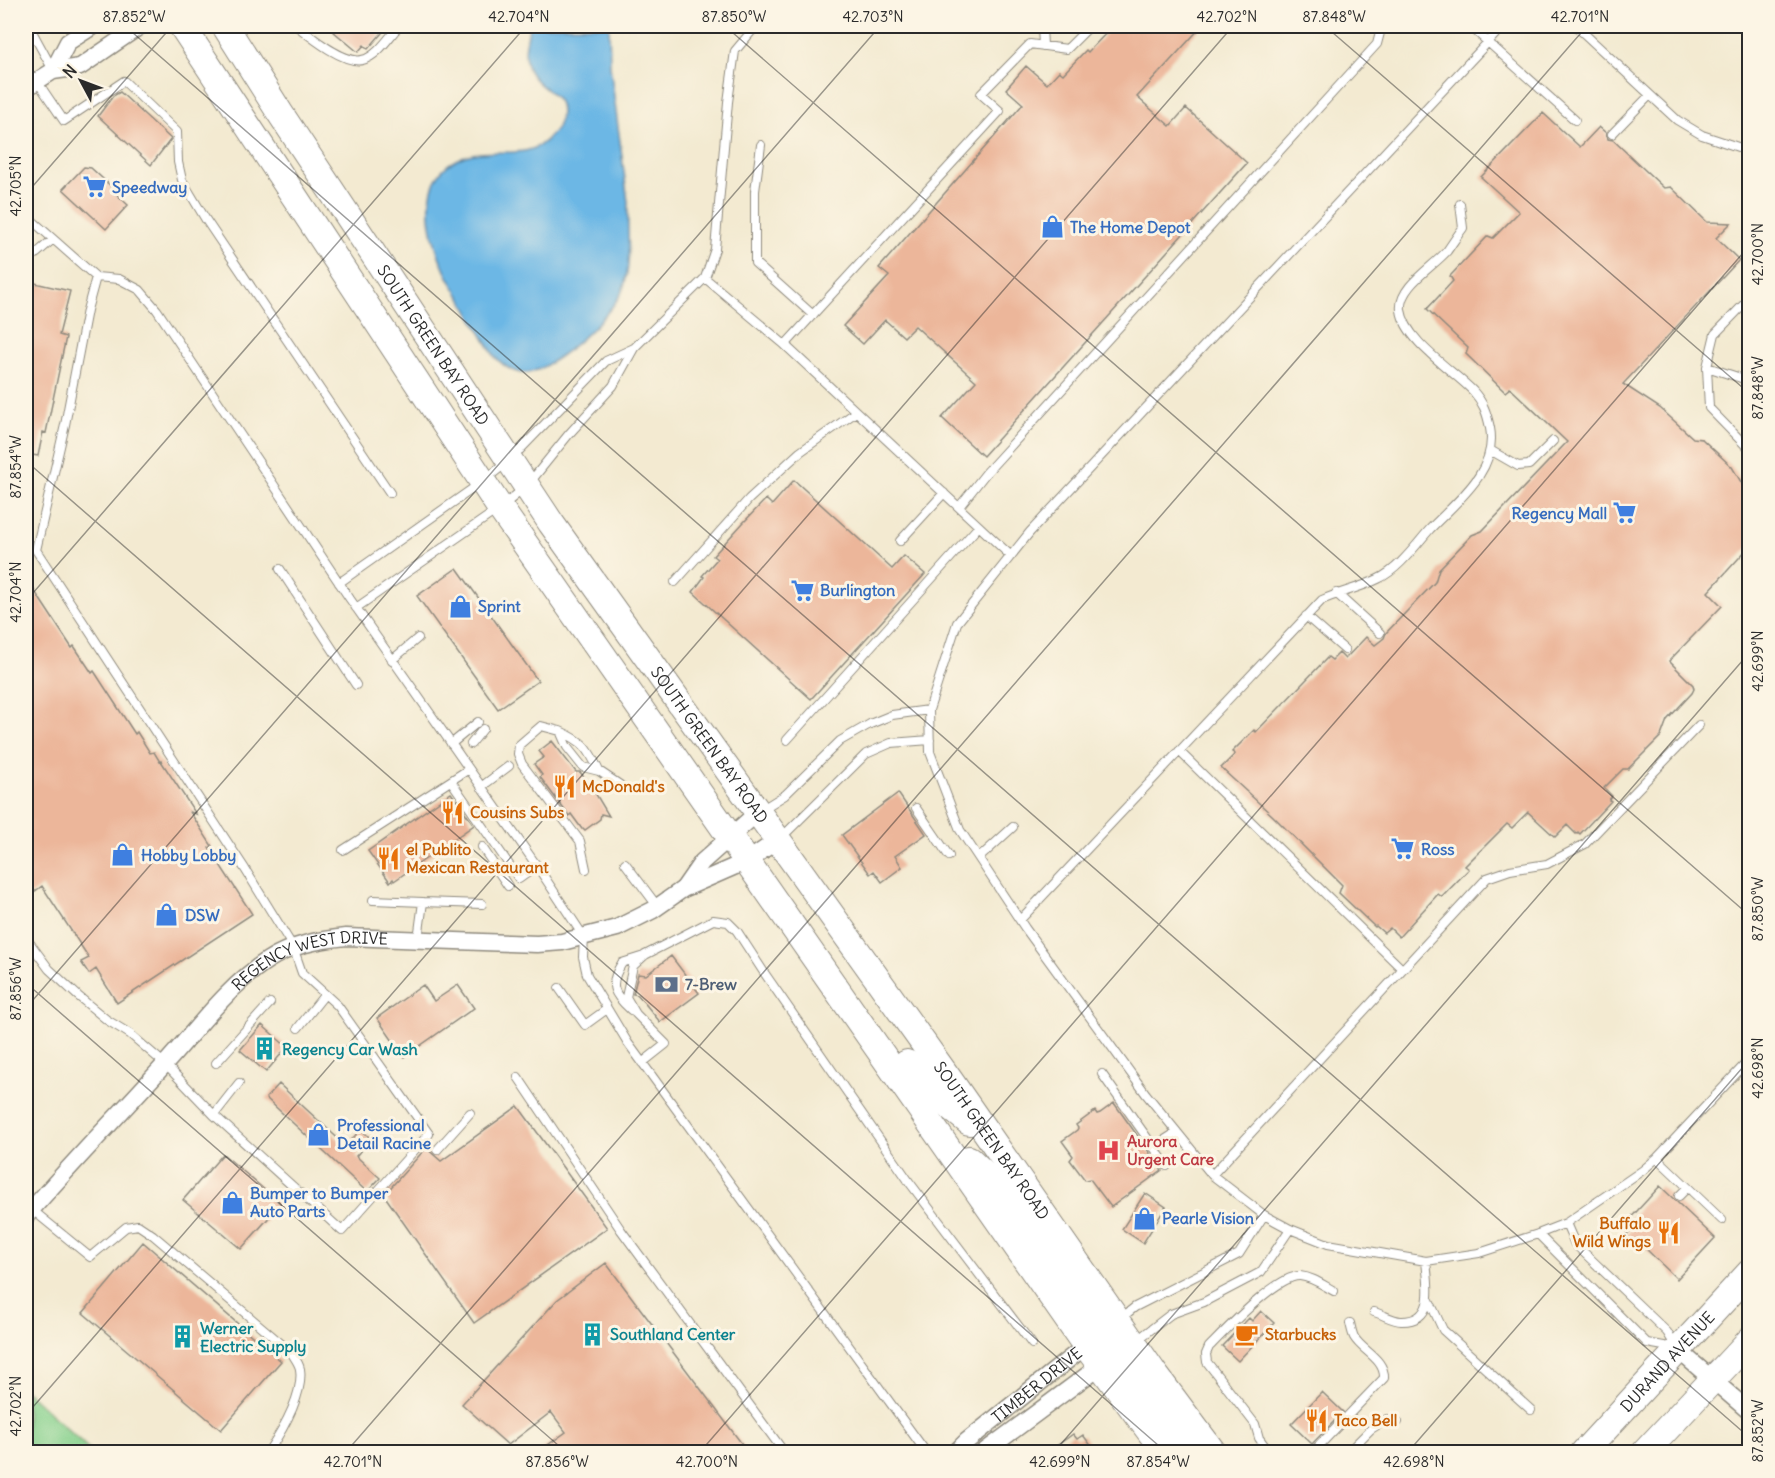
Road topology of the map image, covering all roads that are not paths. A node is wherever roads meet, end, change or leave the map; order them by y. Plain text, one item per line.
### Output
1 (29, 26) edge
2 (93, 26) edge
3 (140, 26) edge
4 (182, 26) edge
5 (206, 26) edge
6 (225, 26) edge
7 (297, 26) edge
8 (399, 26) edge
9 (756, 26) edge
10 (1042, 26) edge
11 (1090, 26) edge
12 (1379, 26) edge
13 (1470, 26) edge
14 (1503, 26) edge
15 (1576, 26) edge
16 (1488, 42) junction
17 (1043, 45) junction
18 (53, 71) junction
19 (30, 81) edge
20 (1650, 95) junction
21 (1575, 120) dead end
22 (1612, 134) dead end
23 (761, 145) dead end
24 (1749, 152) edge
25 (309, 158) junction
26 (1460, 204) dead end
27 (26, 215) edge
28 (52, 240) junction
29 (26, 259) edge
30 (96, 277) junction
31 (705, 278) junction
32 (1749, 298) edge
33 (813, 315) junction
34 (785, 345) junction
35 (634, 348) junction
36 (1707, 367) junction
37 (1749, 381) edge
38 (856, 412) junction
39 (1553, 441) dead end
40 (1490, 450) junction
41 (1749, 450) edge
42 (497, 470) junction
43 (390, 493) dead end
44 (944, 493) junction
45 (511, 498) junction
46 (959, 507) junction
47 (979, 526) junction
48 (900, 541) dead end
49 (1011, 556) junction
50 (280, 569) dead end
51 (675, 582) dead end
52 (339, 583) junction
53 (1336, 593) junction
54 (356, 608) junction
55 (1306, 616) junction
56 (1380, 633) dead end
57 (418, 638) dead end
58 (1345, 650) dead end
59 (392, 660) junction
60 (356, 685) dead end
61 (929, 710) junction
62 (1699, 725) dead end
63 (560, 731) junction
64 (787, 740) dead end
65 (930, 740) junction
66 (451, 744) junction
67 (471, 744) dead end
68 (1179, 751) junction
69 (509, 766) dead end
70 (469, 769) junction
71 (598, 771) junction
72 (451, 781) junction
73 (620, 785) dead end
74 (481, 786) junction
75 (916, 808) dead end
76 (742, 825) junction
77 (1014, 827) dead end
78 (778, 840) junction
79 (482, 848) dead end
80 (343, 850) dead end
81 (949, 856) dead end
82 (979, 858) junction
83 (751, 859) junction
84 (625, 863) dead end
85 (537, 866) junction
86 (586, 869) dead end
87 (508, 886) dead end
88 (683, 889) junction
89 (373, 900) dead end
90 (423, 902) junction
91 (482, 904) dead end
92 (658, 907) junction
93 (1020, 920) junction
94 (26, 938) edge
95 (584, 938) junction
96 (418, 939) junction
97 (293, 947) junction
98 (645, 956) junction
99 (1401, 968) junction
100 (558, 988) dead end
101 (325, 994) junction
102 (270, 1003) dead end
103 (607, 1009) junction
104 (636, 1014) junction
105 (298, 1028) dead end
106 (1749, 1059) edge
107 (642, 1062) junction
108 (216, 1063) dead end
109 (165, 1064) junction
110 (1102, 1074) dead end
111 (518, 1077) dead end
112 (239, 1083) dead end
113 (470, 1113) dead end
114 (214, 1115) junction
115 (1177, 1131) junction
116 (993, 1141) junction
117 (1155, 1146) junction
118 (437, 1150) dead end
119 (1656, 1158) junction
120 (1167, 1166) dead end
121 (1212, 1175) junction
122 (1687, 1188) junction
123 (1679, 1196) dead end
124 (27, 1210) edge
125 (1264, 1215) junction
126 (1722, 1220) dead end
127 (1566, 1223) junction
128 (1290, 1229) junction
129 (1538, 1234) junction
130 (1426, 1261) junction
131 (1749, 1272) edge
132 (1334, 1291) dead end
133 (1429, 1300) junction
134 (1374, 1312) dead end
135 (1350, 1323) dead end
136 (1749, 1340) edge
137 (1110, 1343) junction
138 (1032, 1344) dead end
139 (1677, 1349) junction
140 (1713, 1379) junction
141 (1531, 1410) dead end
142 (1749, 1412) edge
143 (1398, 1422) dead end
144 (268, 1452) edge
145 (784, 1452) edge
146 (926, 1452) edge
147 (956, 1452) edge
148 (984, 1452) edge
149 (1165, 1452) edge
150 (1199, 1452) edge
151 (1213, 1452) edge
152 (1269, 1452) edge
153 (1313, 1452) edge
154 (1348, 1452) edge
155 (1584, 1452) edge
156 (1645, 1452) edge

1 - 18 lane
2 - 18 street
3 - 18 street
4 - 42 main road, SOUTH GREEN BAY ROAD
5 - 25 main road
6 - 25 main road, SOUTH GREEN BAY ROAD
7 - 8 lane
9 - 31 lane
10 - 17 lane
11 - 17 lane
12 - 46 lane
13 - 16 lane
14 - 16 lane
15 - 20 lane
16 - 21 lane
16 - 49 lane
17 - 33 lane
18 - 19 street
19 - 43 lane
20 - 22 lane
20 - 24 lane
23 - 33 lane
25 - 42 main road, SOUTH GREEN BAY ROAD
26 - 40 lane
27 - 28 lane
28 - 29 lane
28 - 30 lane
30 - 52 lane
30 - 97 lane
31 - 34 lane
31 - 35 lane
32 - 36 lane
33 - 34 lane
34 - 38 lane
35 - 42 lane
35 - 45 lane
36 - 37 lane
36 - 41 lane
38 - 44 lane
38 - 51 lane
39 - 40 lane
40 - 53 lane
42 - 45 main road, SOUTH GREEN BAY ROAD
42 - 45 main road, SOUTH GREEN BAY ROAD
42 - 52 lane
44 - 46 lane
44 - 48 lane
45 - 54 lane
45 - 76 main road, SOUTH GREEN BAY ROAD
45 - 76 main road, SOUTH GREEN BAY ROAD
46 - 47 lane
47 - 49 lane
47 - 64 lane
49 - 61 lane
50 - 60 lane
52 - 54 lane
53 - 55 lane
53 - 56 lane
54 - 59 lane
55 - 58 lane
55 - 68 lane
57 - 59 lane
59 - 66 lane
61 - 65 lane
61 - 76 lane
62 - 99 lane
63 - 71 lane
63 - 71 lane
63 - 86 lane
65 - 78 lane
65 - 82 lane
66 - 67 lane
66 - 70 lane
68 - 93 lane
68 - 99 lane
69 - 74 lane
70 - 72 lane
70 - 74 lane
71 - 73 lane
72 - 80 lane
72 - 85 lane
74 - 85 lane
75 - 81 lane
76 - 78 main road
76 - 83 main road
76 - 88 street, REGENCY WEST DRIVE
77 - 82 lane
78 - 83 street, REGENCY WEST DRIVE
78 - 116 main road, SOUTH GREEN BAY ROAD
79 - 87 lane
82 - 93 lane
83 - 88 street, REGENCY WEST DRIVE
83 - 116 main road
83 - 137 main road, SOUTH GREEN BAY ROAD
84 - 92 lane
85 - 95 lane
88 - 92 street, REGENCY WEST DRIVE
89 - 90 lane
90 - 91 lane
90 - 96 lane
92 - 95 street, REGENCY WEST DRIVE
93 - 115 lane
94 - 109 lane
95 - 96 street, REGENCY WEST DRIVE
95 - 103 lane
96 - 97 street, REGENCY WEST DRIVE
97 - 101 lane
97 - 109 street, REGENCY WEST DRIVE
98 - 104 lane
98 - 104 lane
98 - 138 lane
99 - 121 lane
100 - 103 lane
101 - 105 lane
101 - 114 lane
102 - 108 lane
103 - 107 lane
104 - 107 lane
106 - 119 lane
107 - 146 lane
109 - 114 lane
109 - 124 street, REGENCY WEST DRIVE
110 - 117 lane
111 - 145 lane
112 - 114 lane
113 - 118 lane
115 - 117 lane
115 - 121 lane
116 - 137 main road, SOUTH GREEN BAY ROAD
117 - 120 lane
119 - 122 lane
119 - 127 lane
121 - 125 lane
122 - 123 lane
122 - 126 lane
124 - 144 lane
125 - 128 lane
125 - 137 lane
127 - 129 lane
127 - 139 lane
128 - 130 lane
128 - 137 lane
129 - 130 lane
129 - 139 lane
130 - 133 lane
131 - 139 main road, DURAND AVENUE
132 - 152 lane
133 - 134 lane
133 - 141 lane
135 - 153 lane
136 - 140 main road
137 - 147 street, TIMBER DRIVE
137 - 148 street, TIMBER DRIVE
137 - 149 main road, SOUTH GREEN BAY ROAD
137 - 150 main road
137 - 151 main road, SOUTH GREEN BAY ROAD
139 - 140 street
139 - 155 main road, DURAND AVENUE
140 - 142 street
140 - 156 main road
143 - 154 lane

